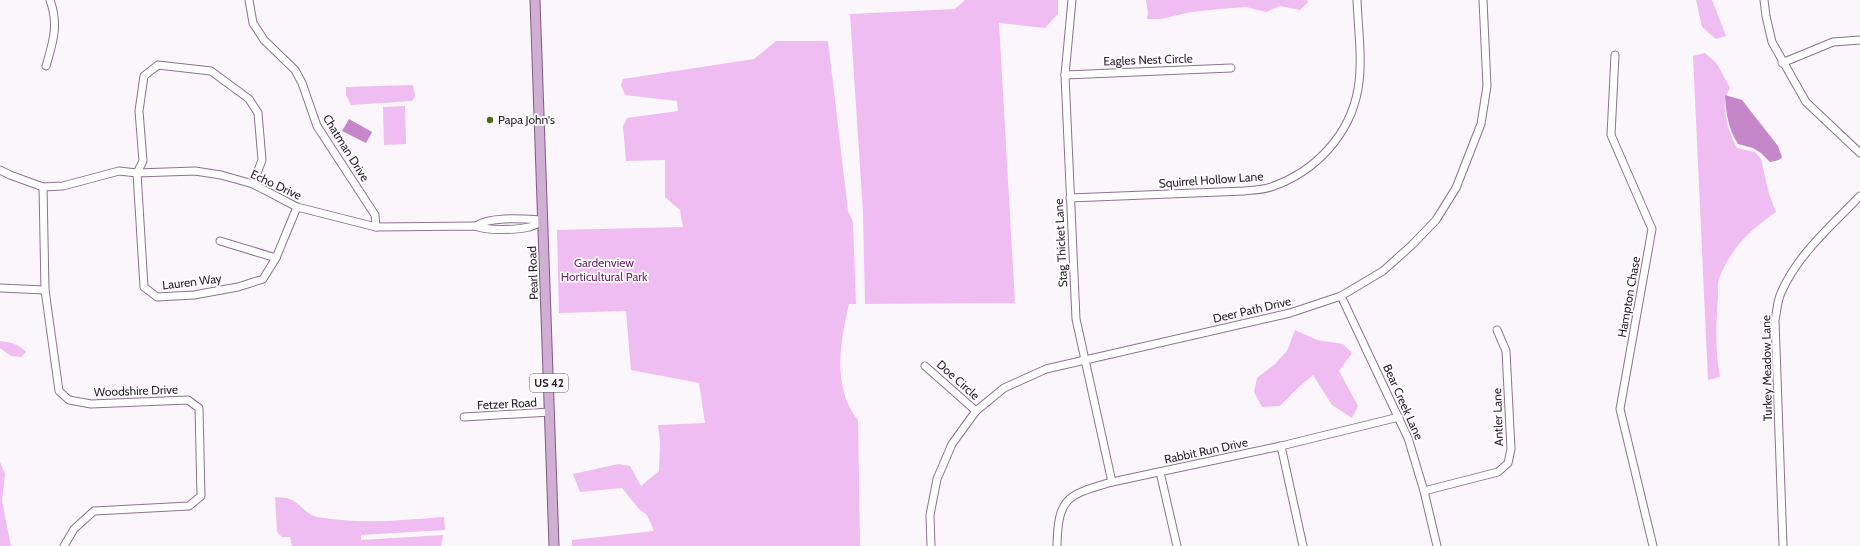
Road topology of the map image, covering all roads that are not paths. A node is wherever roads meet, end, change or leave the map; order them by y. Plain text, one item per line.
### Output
1 (50, 0) edge
2 (249, 0) edge
3 (535, 0) edge
4 (1072, 0) edge
5 (1356, 0) edge
6 (1483, 0) edge
7 (1764, 0) edge
8 (1860, 40) edge
9 (1615, 55) dead end
10 (1782, 63) junction
11 (46, 66) dead end
12 (1231, 68) dead end
13 (1065, 75) junction
14 (1860, 153) edge
15 (0, 170) edge
16 (137, 173) junction
17 (253, 184) junction
18 (43, 187) junction
19 (1860, 196) edge
20 (1070, 198) junction
21 (297, 207) junction
22 (543, 221) junction
23 (376, 227) junction
24 (220, 241) dead end
25 (276, 258) junction
26 (0, 288) edge
27 (45, 290) junction
28 (1341, 296) junction
29 (1497, 330) dead end
30 (1084, 359) junction
31 (926, 366) dead end
32 (976, 411) junction
33 (550, 412) junction
34 (464, 417) dead end
35 (1398, 417) junction
36 (1281, 446) junction
37 (1160, 472) junction
38 (1112, 482) junction
39 (1424, 491) junction
40 (64, 546) edge
41 (554, 546) edge
42 (932, 546) edge
43 (1057, 546) edge
44 (1177, 546) edge
45 (1304, 546) edge
46 (1437, 546) edge
47 (1653, 546) edge
48 (1782, 546) edge

1 - 11 street
2 - 23 street, Chatman Drive
3 - 22 main road, Pearl Road / US 42
4 - 13 street, Stag Thicket Lane
5 - 20 street, Squirrel Hollow Lane
6 - 28 street, Deer Path Drive
7 - 10 street
8 - 10 street
9 - 47 street, Hampton Chase
10 - 14 street
12 - 13 street, Eagles Nest Circle
13 - 20 street, Stag Thicket Lane
15 - 18 street, Echo Drive
16 - 17 street, Echo Drive
16 - 17 street, Lauren Way
16 - 18 street, Echo Drive
16 - 25 street, Lauren Way
17 - 21 street, Echo Drive
18 - 27 street, Woodshire Drive
19 - 48 street, Turkey Meadow Lane
20 - 30 street, Stag Thicket Lane
21 - 23 street, Echo Drive
21 - 25 street, Lauren Way
22 - 23 street, Echo Drive
22 - 33 main road, Pearl Road / US 42
24 - 25 street
26 - 27 street
27 - 40 street, Woodshire Drive
28 - 30 street, Deer Path Drive
28 - 35 street, Bear Creek Lane
29 - 39 street, Antler Lane
30 - 32 street, Deer Path Drive
30 - 38 street, Stag Thicket Lane
31 - 32 street, Doe Circle
32 - 42 street, Deer Path Drive
33 - 34 street, Fetzer Road
33 - 41 main road, Pearl Road / US 42
35 - 36 street, Rabbit Run Drive
35 - 39 street, Bear Creek Lane
36 - 37 street, Rabbit Run Drive
36 - 45 street
37 - 38 street, Rabbit Run Drive
37 - 44 street
38 - 43 street, Rabbit Run Drive
39 - 46 street, Bear Creek Lane

